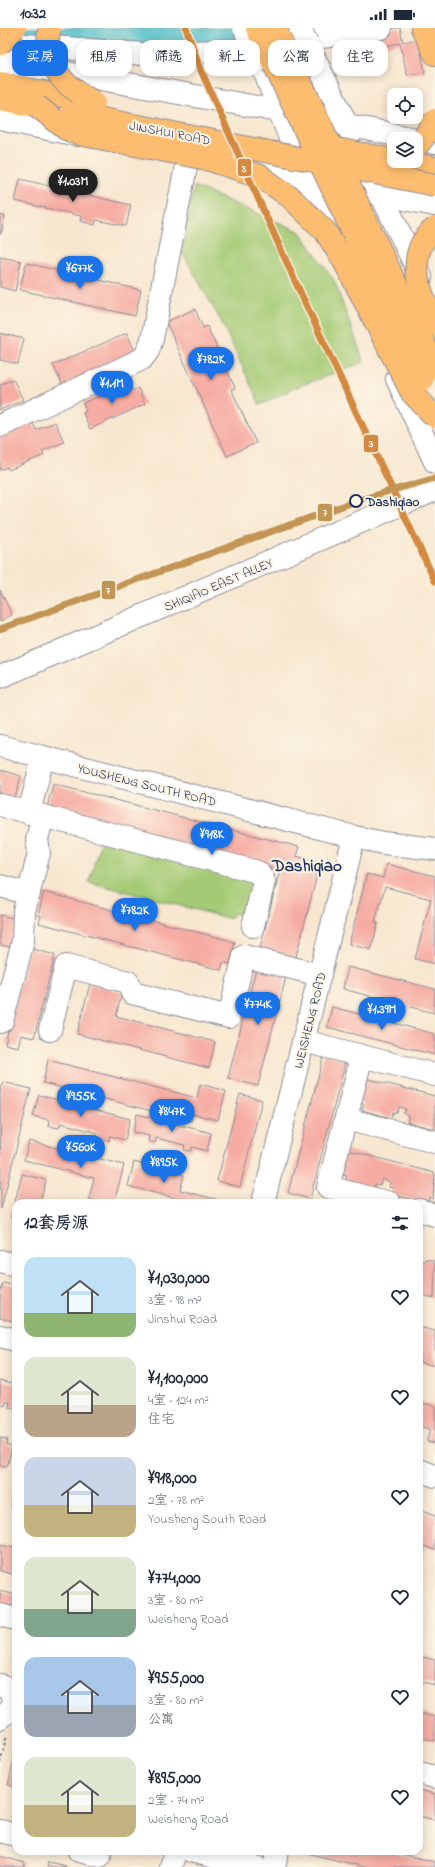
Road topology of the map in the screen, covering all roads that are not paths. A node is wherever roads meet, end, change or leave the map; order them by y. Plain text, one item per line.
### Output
1 (15, 28) edge
2 (50, 28) edge
3 (244, 28) edge
4 (257, 28) edge
5 (275, 28) edge
6 (381, 28) edge
7 (422, 28) edge
8 (304, 35) edge
9 (0, 43) edge
10 (435, 54) edge
11 (0, 61) edge
12 (0, 83) edge
13 (0, 99) edge
14 (94, 102) junction
15 (37, 106) junction
16 (279, 111) junction
17 (0, 119) edge
18 (435, 120) edge
19 (347, 125) junction
20 (423, 138) edge
21 (435, 143) edge
22 (188, 156) junction
23 (387, 158) edge
24 (423, 166) edge
25 (435, 168) edge
26 (306, 180) junction
27 (435, 184) edge
28 (381, 194) junction
29 (435, 205) edge
30 (435, 228) edge
31 (435, 305) edge
32 (435, 325) edge
33 (435, 367) edge
34 (435, 407) edge
35 (435, 417) edge
36 (0, 426) edge
37 (435, 462) edge
38 (435, 490) edge
39 (0, 677) edge
40 (0, 746) edge
41 (43, 757) junction
42 (0, 805) edge
43 (36, 815) junction
44 (354, 837) junction
45 (435, 848) edge
46 (0, 886) edge
47 (29, 894) junction
48 (253, 926) dead end
49 (9, 962) edge
50 (320, 975) junction
51 (0, 1022) edge
52 (50, 1030) dead end
53 (304, 1041) junction
54 (362, 1056) junction
55 (435, 1075) edge
56 (346, 1119) junction
57 (435, 1142) edge
58 (264, 1199) edge
59 (374, 1199) edge
60 (423, 1211) edge
61 (435, 1215) edge
62 (0, 1261) edge
63 (12, 1264) edge
64 (0, 1336) edge
65 (12, 1339) edge
66 (423, 1472) edge
67 (435, 1476) edge
68 (0, 1615) edge
69 (12, 1618) edge
70 (0, 1685) edge
71 (9, 1710) edge
72 (423, 1774) edge
73 (435, 1777) edge
74 (0, 1831) edge
75 (12, 1834) edge
76 (174, 1855) edge
77 (207, 1855) edge
78 (277, 1855) edge
79 (171, 1867) edge
80 (256, 1867) edge
81 (274, 1867) edge

1 - 9 main road, bridge
2 - 14 main road, bridge
3 - 16 street, bridge
4 - 34 main road, bridge
5 - 33 main road, bridge
6 - 9 street
7 - 10 main road
8 - 19 street
11 - 16 street
12 - 14 main road, JINSHUI ROAD
13 - 15 main road, JINSHUI ROAD
14 - 23 main road, JINSHUI ROAD, bridge
15 - 27 main road, JINSHUI ROAD, bridge
15 - 35 main road, bridge
16 - 19 street
16 - 26 street
17 - 22 street
18 - 20 main road, bridge
19 - 21 street
19 - 28 street
22 - 26 street
22 - 36 street
24 - 25 main road, JINSHUI ROAD
26 - 28 street
26 - 37 street
28 - 29 street
28 - 31 street
30 - 32 main road, bridge
38 - 39 street, SHIQIAO EAST ALLEY
40 - 41 street, YOUSHENG SOUTH ROAD
41 - 43 street
41 - 44 street, YOUSHENG SOUTH ROAD
42 - 43 street
43 - 47 street
43 - 48 street
44 - 45 street, YOUSHENG SOUTH ROAD
44 - 50 street, WEISHENG ROAD
46 - 47 street
47 - 49 street
49 - 51 street
50 - 52 street
50 - 53 street, WEISHENG ROAD
53 - 54 street
53 - 58 street, WEISHENG ROAD
54 - 55 street
54 - 56 street
56 - 57 street
56 - 59 street
60 - 61 street
62 - 63 street
64 - 65 street
66 - 67 street
68 - 69 street
70 - 71 street
72 - 73 street
74 - 75 street
76 - 79 street
77 - 80 street
78 - 81 street

